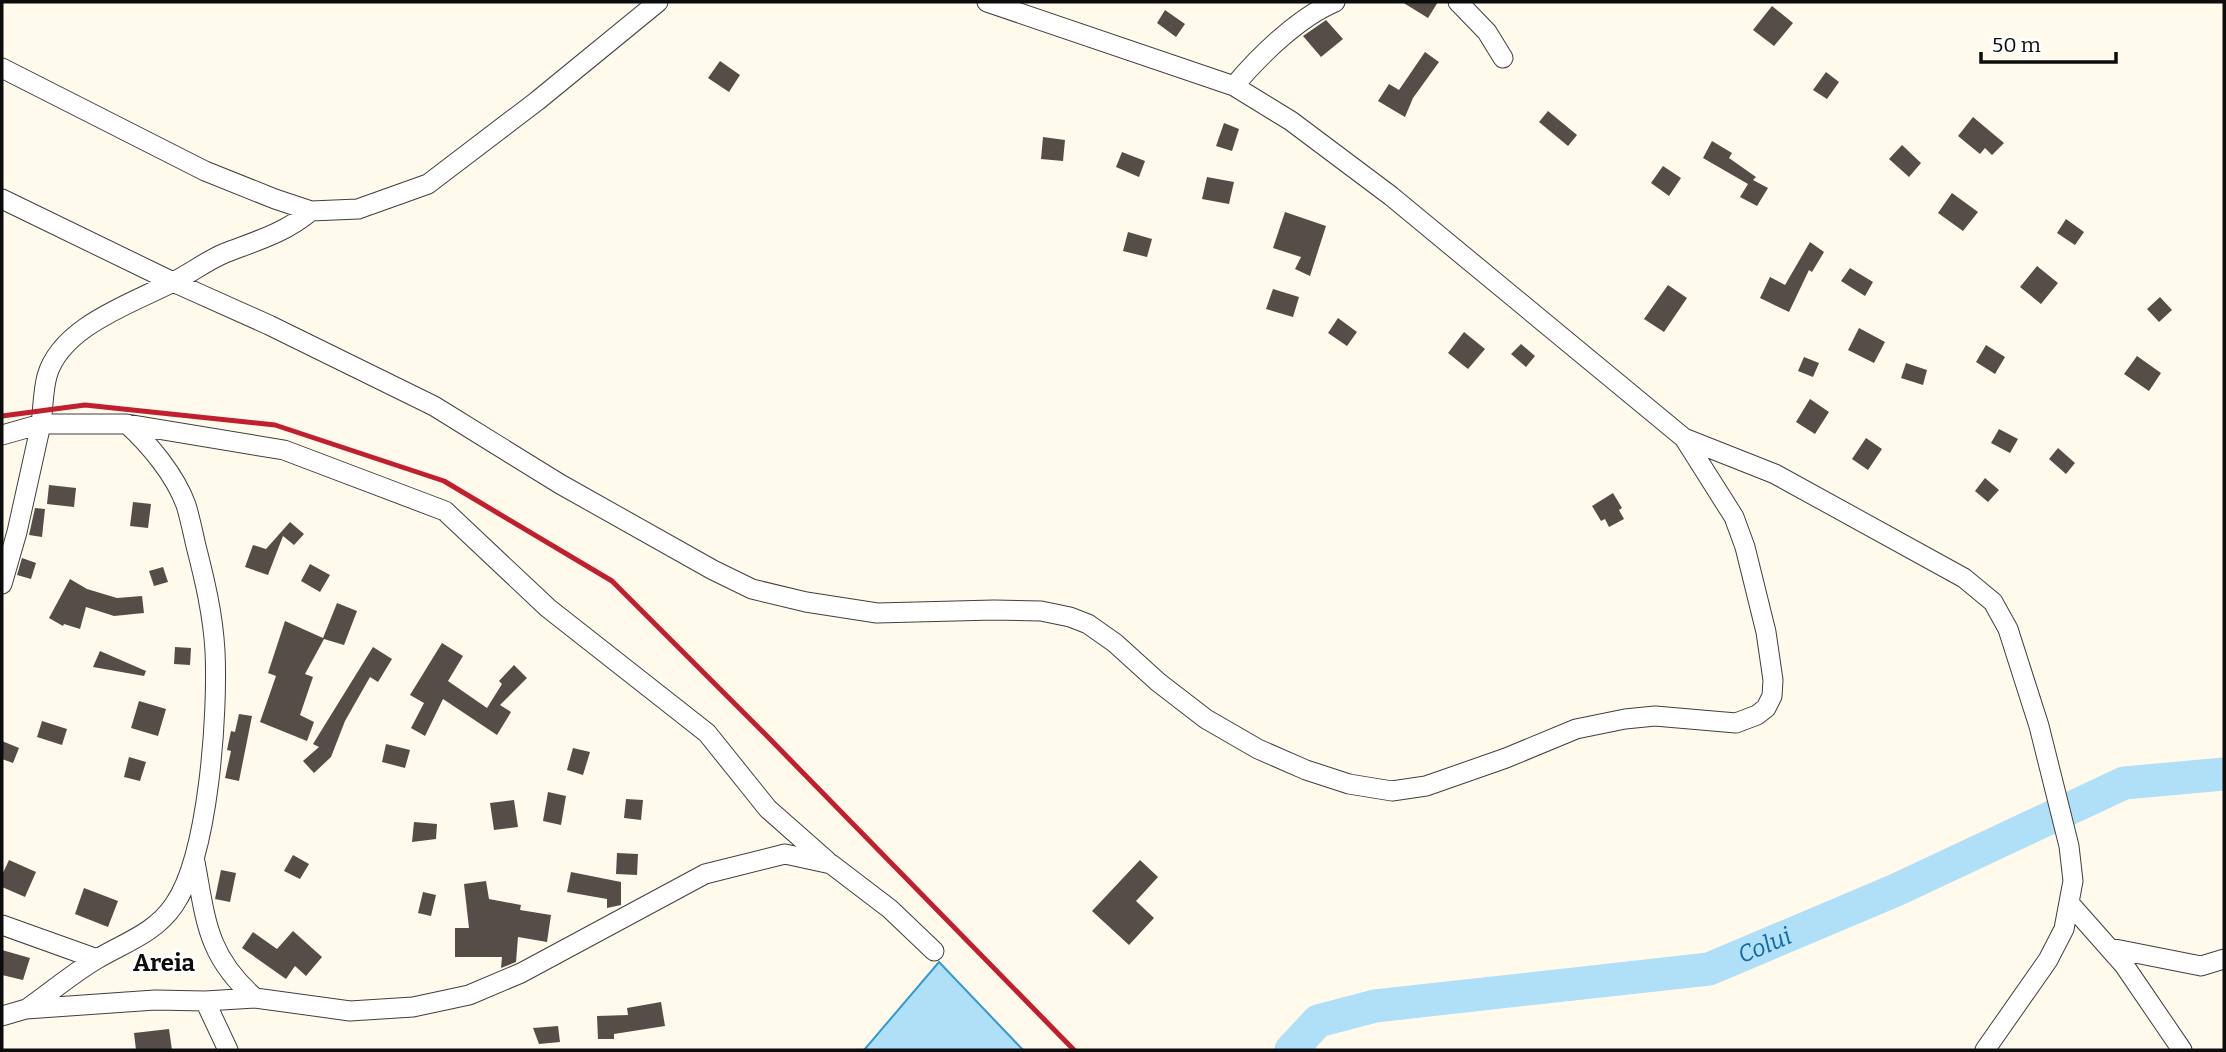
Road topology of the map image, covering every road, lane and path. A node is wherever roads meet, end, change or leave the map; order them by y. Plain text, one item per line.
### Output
1 (658, 2) edge
2 (987, 2) edge
3 (1335, 2) edge
4 (1458, 2) edge
5 (1503, 58) dead end
6 (2, 68) edge
7 (1234, 86) junction
8 (2, 199) edge
9 (311, 211) junction
10 (173, 282) junction
11 (41, 424) junction
12 (127, 424) junction
13 (2, 435) edge
14 (1684, 438) junction
15 (2, 584) edge
16 (194, 856) junction
17 (831, 864) junction
18 (2070, 904) junction
19 (2, 925) edge
20 (2110, 948) junction
21 (934, 951) dead end
22 (2224, 958) edge
23 (97, 959) junction
24 (255, 998) junction
25 (205, 1001) junction
26 (26, 1009) junction
27 (2, 1016) edge
28 (228, 1050) edge
29 (1986, 1050) edge
30 (2182, 1050) edge

1 - 9 street
2 - 7 street
3 - 7 street
4 - 5 street
6 - 9 street
7 - 14 street
8 - 10 street
9 - 10 street
10 - 11 street
10 - 14 street
11 - 12 street
11 - 13 street
11 - 15 street
12 - 16 street
12 - 17 street
14 - 18 street
16 - 23 street
16 - 24 street
17 - 21 street
17 - 24 street
18 - 20 street
18 - 29 street
19 - 23 street
20 - 22 street
20 - 30 street
23 - 26 street
24 - 25 street
25 - 26 street
25 - 28 street
26 - 27 street

